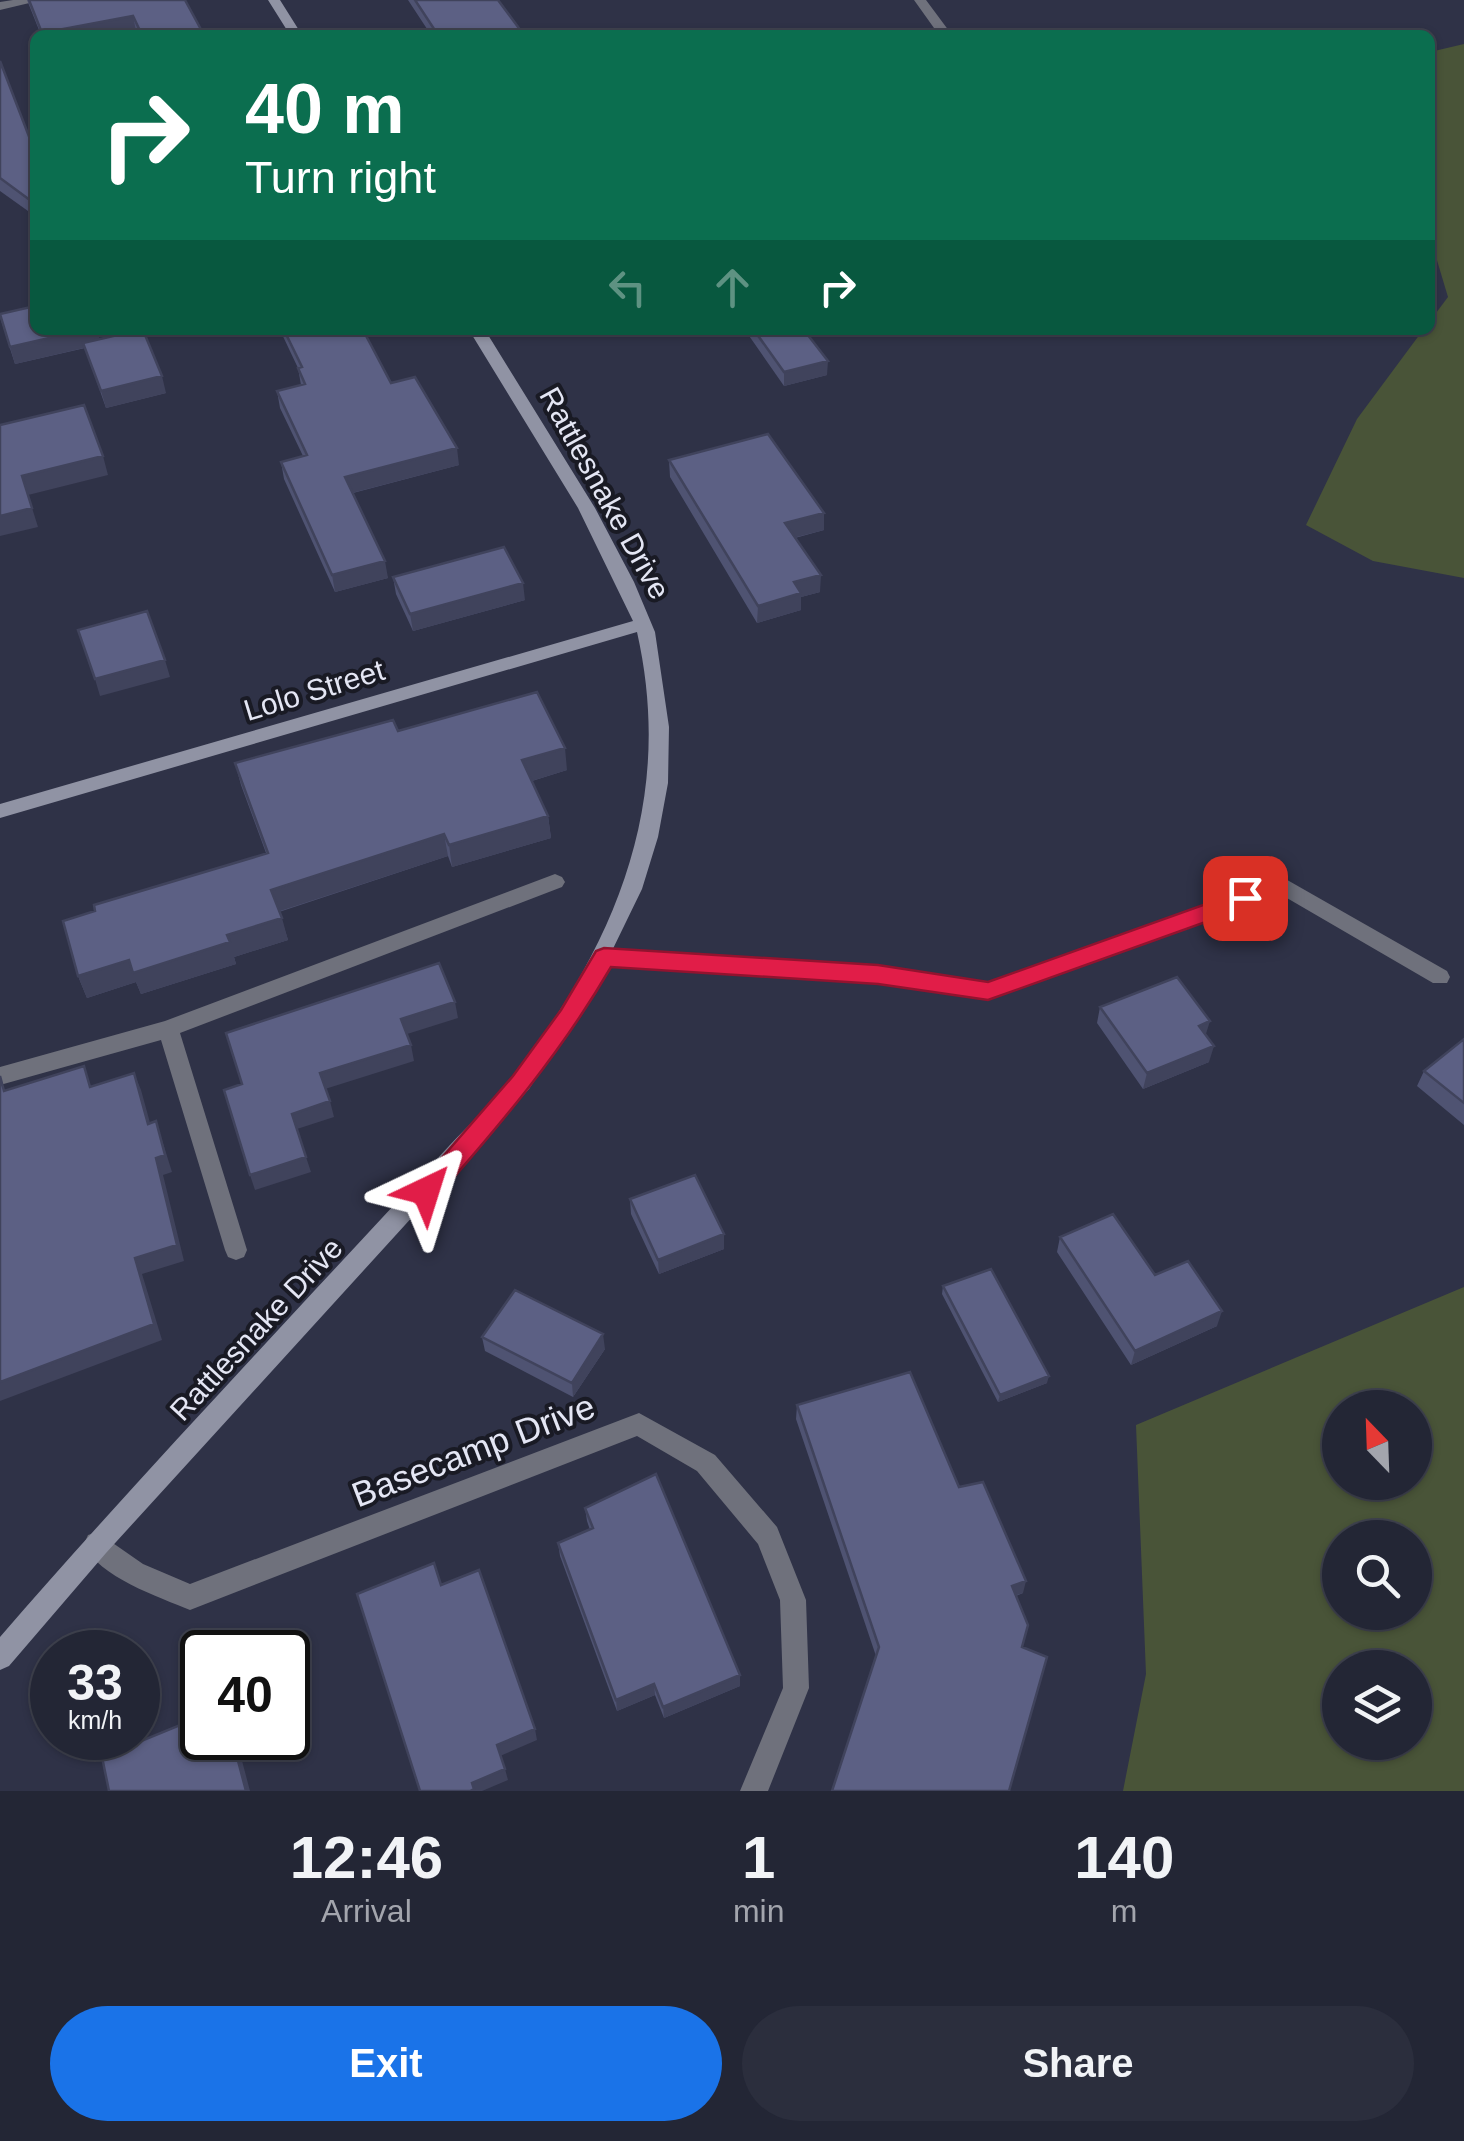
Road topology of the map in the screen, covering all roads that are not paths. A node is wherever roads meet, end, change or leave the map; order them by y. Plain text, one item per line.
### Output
1 (36, 0) edge
2 (274, 0) edge
3 (920, 0) edge
4 (0, 6) edge
5 (293, 30) edge
6 (942, 30) edge
7 (480, 335) edge
8 (644, 624) junction
9 (0, 810) edge
10 (555, 882) dead end
11 (604, 958) junction
12 (1440, 978) dead end
13 (168, 1028) junction
14 (0, 1076) edge
15 (236, 1250) dead end
16 (97, 1544) junction
17 (0, 1657) edge
18 (754, 1791) edge

1 - 4 street
2 - 5 street
3 - 6 street
7 - 8 street, Rattlesnake Drive
8 - 9 street, Lolo Street
8 - 11 street, Rattlesnake Drive
10 - 13 street
11 - 12 street
11 - 16 street, Rattlesnake Drive
13 - 14 street
13 - 15 street
16 - 17 street, Rattlesnake Drive
16 - 18 street, Basecamp Drive

